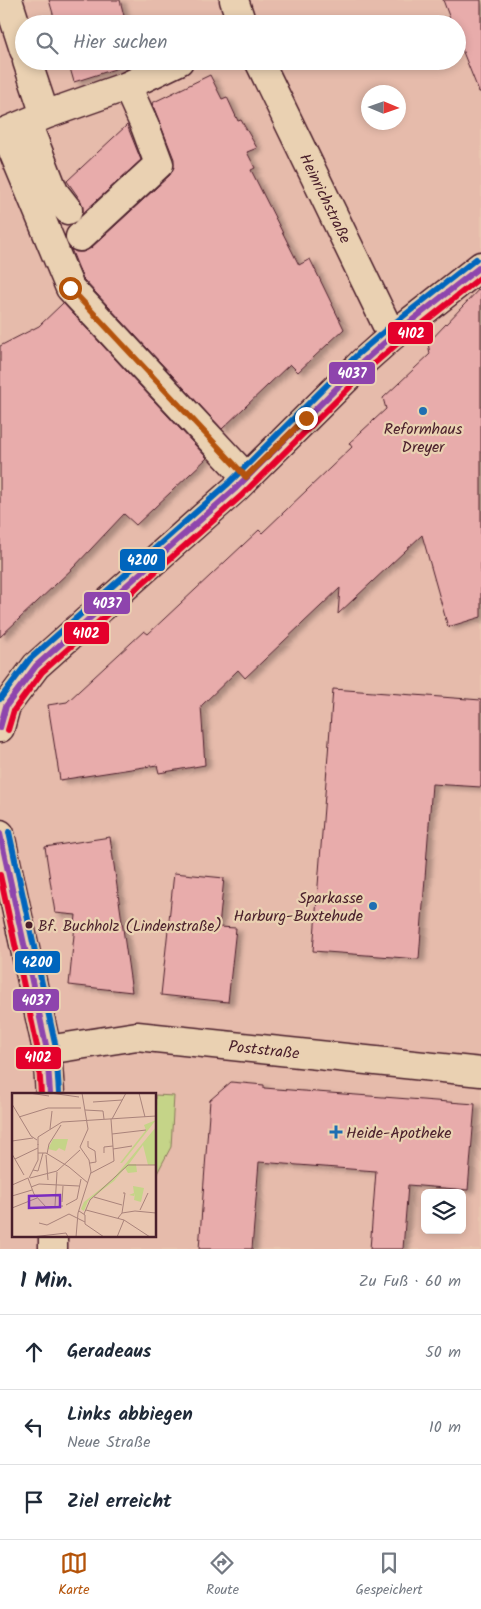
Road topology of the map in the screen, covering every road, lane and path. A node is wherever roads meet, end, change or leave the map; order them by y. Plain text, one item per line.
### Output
1 (8, 0) edge
2 (234, 0) edge
3 (239, 15) edge
4 (15, 22) edge
5 (26, 70) edge
6 (160, 70) edge
7 (263, 70) edge
8 (127, 86) junction
9 (19, 126) edge
10 (68, 210) dead end
11 (80, 237) dead end
12 (481, 266) edge
13 (392, 336) junction
14 (246, 477) junction
15 (0, 728) edge
16 (0, 834) edge
17 (47, 1050) junction
18 (481, 1072) edge
19 (50, 1093) edge
20 (53, 1236) edge
21 (52, 1249) edge

1 - 4 street
2 - 3 street
5 - 9 street
6 - 8 street
7 - 13 street, Heinrichstraße
8 - 9 street
8 - 11 street
9 - 10 street
9 - 14 street
12 - 13 street
13 - 14 street
14 - 15 street
16 - 17 street
17 - 18 street, Poststraße
17 - 19 street
20 - 21 street

